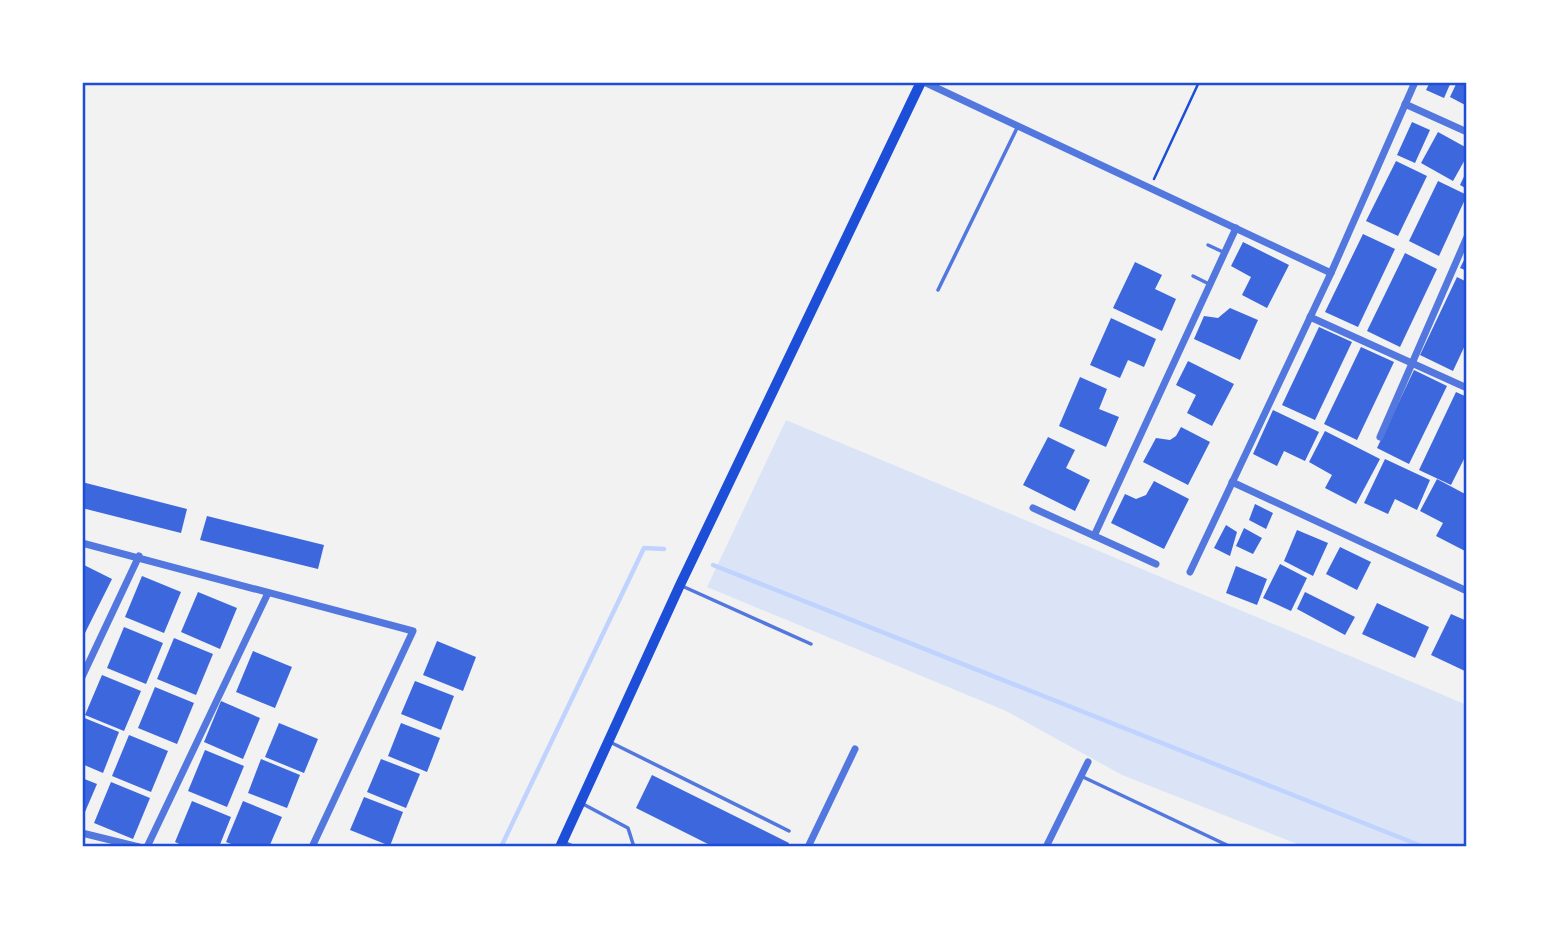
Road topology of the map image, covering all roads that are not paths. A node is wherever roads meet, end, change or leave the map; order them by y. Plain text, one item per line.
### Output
1 (923, 82) edge
2 (1415, 82) edge
3 (1405, 104) junction
4 (1017, 126) junction
5 (1467, 132) edge
6 (1236, 228) junction
7 (1467, 237) edge
8 (1208, 246) dead end
9 (1225, 253) junction
10 (1331, 273) junction
11 (1193, 276) dead end
12 (1210, 285) junction
13 (938, 290) dead end
14 (1310, 317) junction
15 (1414, 364) junction
16 (1467, 388) edge
17 (1380, 437) dead end
18 (1233, 482) junction
19 (1033, 508) dead end
20 (1094, 536) junction
21 (82, 543) edge
22 (139, 556) junction
23 (1156, 564) dead end
24 (1190, 572) dead end
25 (680, 585) junction
26 (1467, 591) edge
27 (268, 593) junction
28 (811, 644) dead end
29 (82, 677) edge
30 (610, 742) junction
31 (855, 749) dead end
32 (1088, 762) dead end
33 (1081, 776) junction
34 (581, 803) junction
35 (789, 831) dead end
36 (82, 833) edge
37 (562, 844) edge
38 (139, 847) edge
39 (147, 847) edge
40 (312, 847) edge
41 (575, 847) edge
42 (634, 847) edge
43 (808, 847) edge
44 (1046, 847) edge
45 (1231, 847) edge

1 - 4 street
1 - 25 main road
2 - 3 street
3 - 5 street
3 - 10 street
4 - 6 street
4 - 13 lane
6 - 9 street
6 - 10 street
7 - 15 street
8 - 9 lane
9 - 12 street
10 - 14 street
11 - 12 lane
12 - 20 street
14 - 15 street
14 - 18 street
15 - 16 street
15 - 17 street
18 - 24 street
18 - 26 street
19 - 20 street
20 - 23 street
21 - 22 street
22 - 27 street
22 - 29 street
25 - 28 lane
25 - 30 main road
27 - 39 street
27 - 40 street
30 - 34 main road
30 - 35 lane
31 - 43 street
32 - 33 street
33 - 44 street
33 - 45 lane
34 - 37 main road
34 - 42 lane
36 - 38 street
37 - 41 lane

